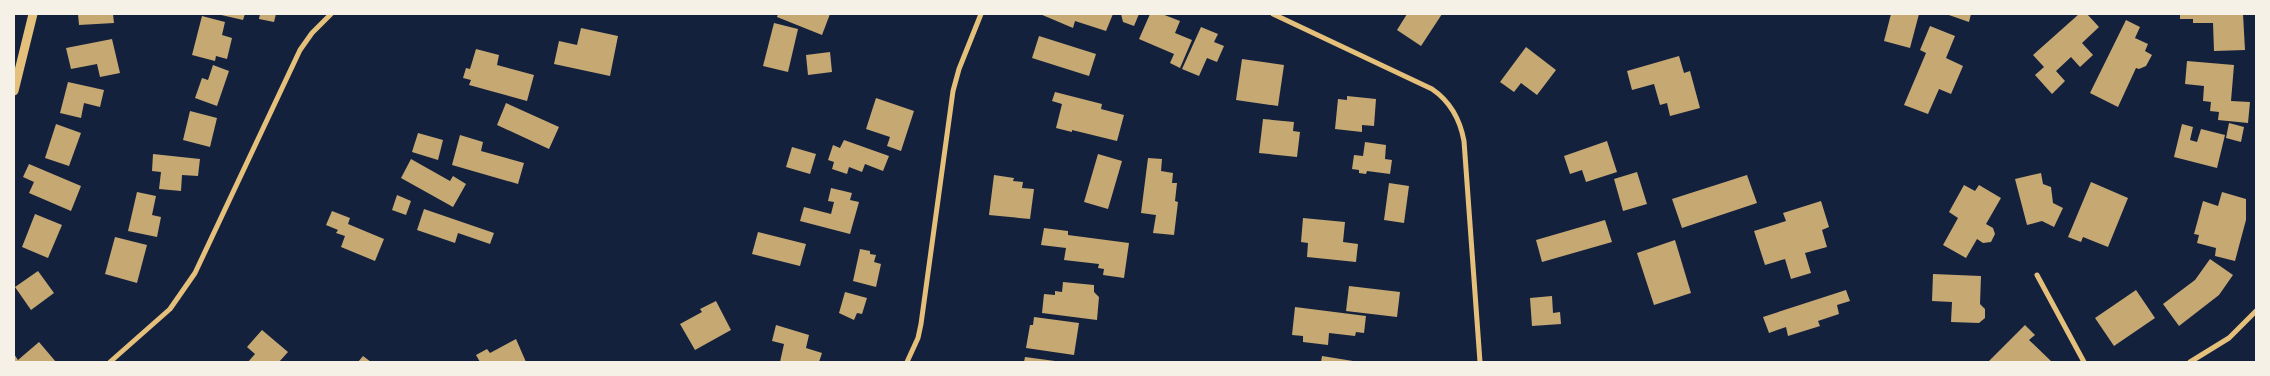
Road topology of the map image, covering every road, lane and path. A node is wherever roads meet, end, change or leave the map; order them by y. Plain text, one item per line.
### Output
1 (33, 14) edge
2 (331, 14) edge
3 (980, 14) edge
4 (1273, 14) edge
5 (14, 92) edge
6 (2037, 275) dead end
7 (2256, 310) edge
8 (110, 362) edge
9 (907, 362) edge
10 (1480, 362) edge
11 (2084, 362) edge
12 (2190, 362) edge

1 - 5 street
2 - 8 street
3 - 9 street
4 - 10 street
6 - 11 street
7 - 12 street

